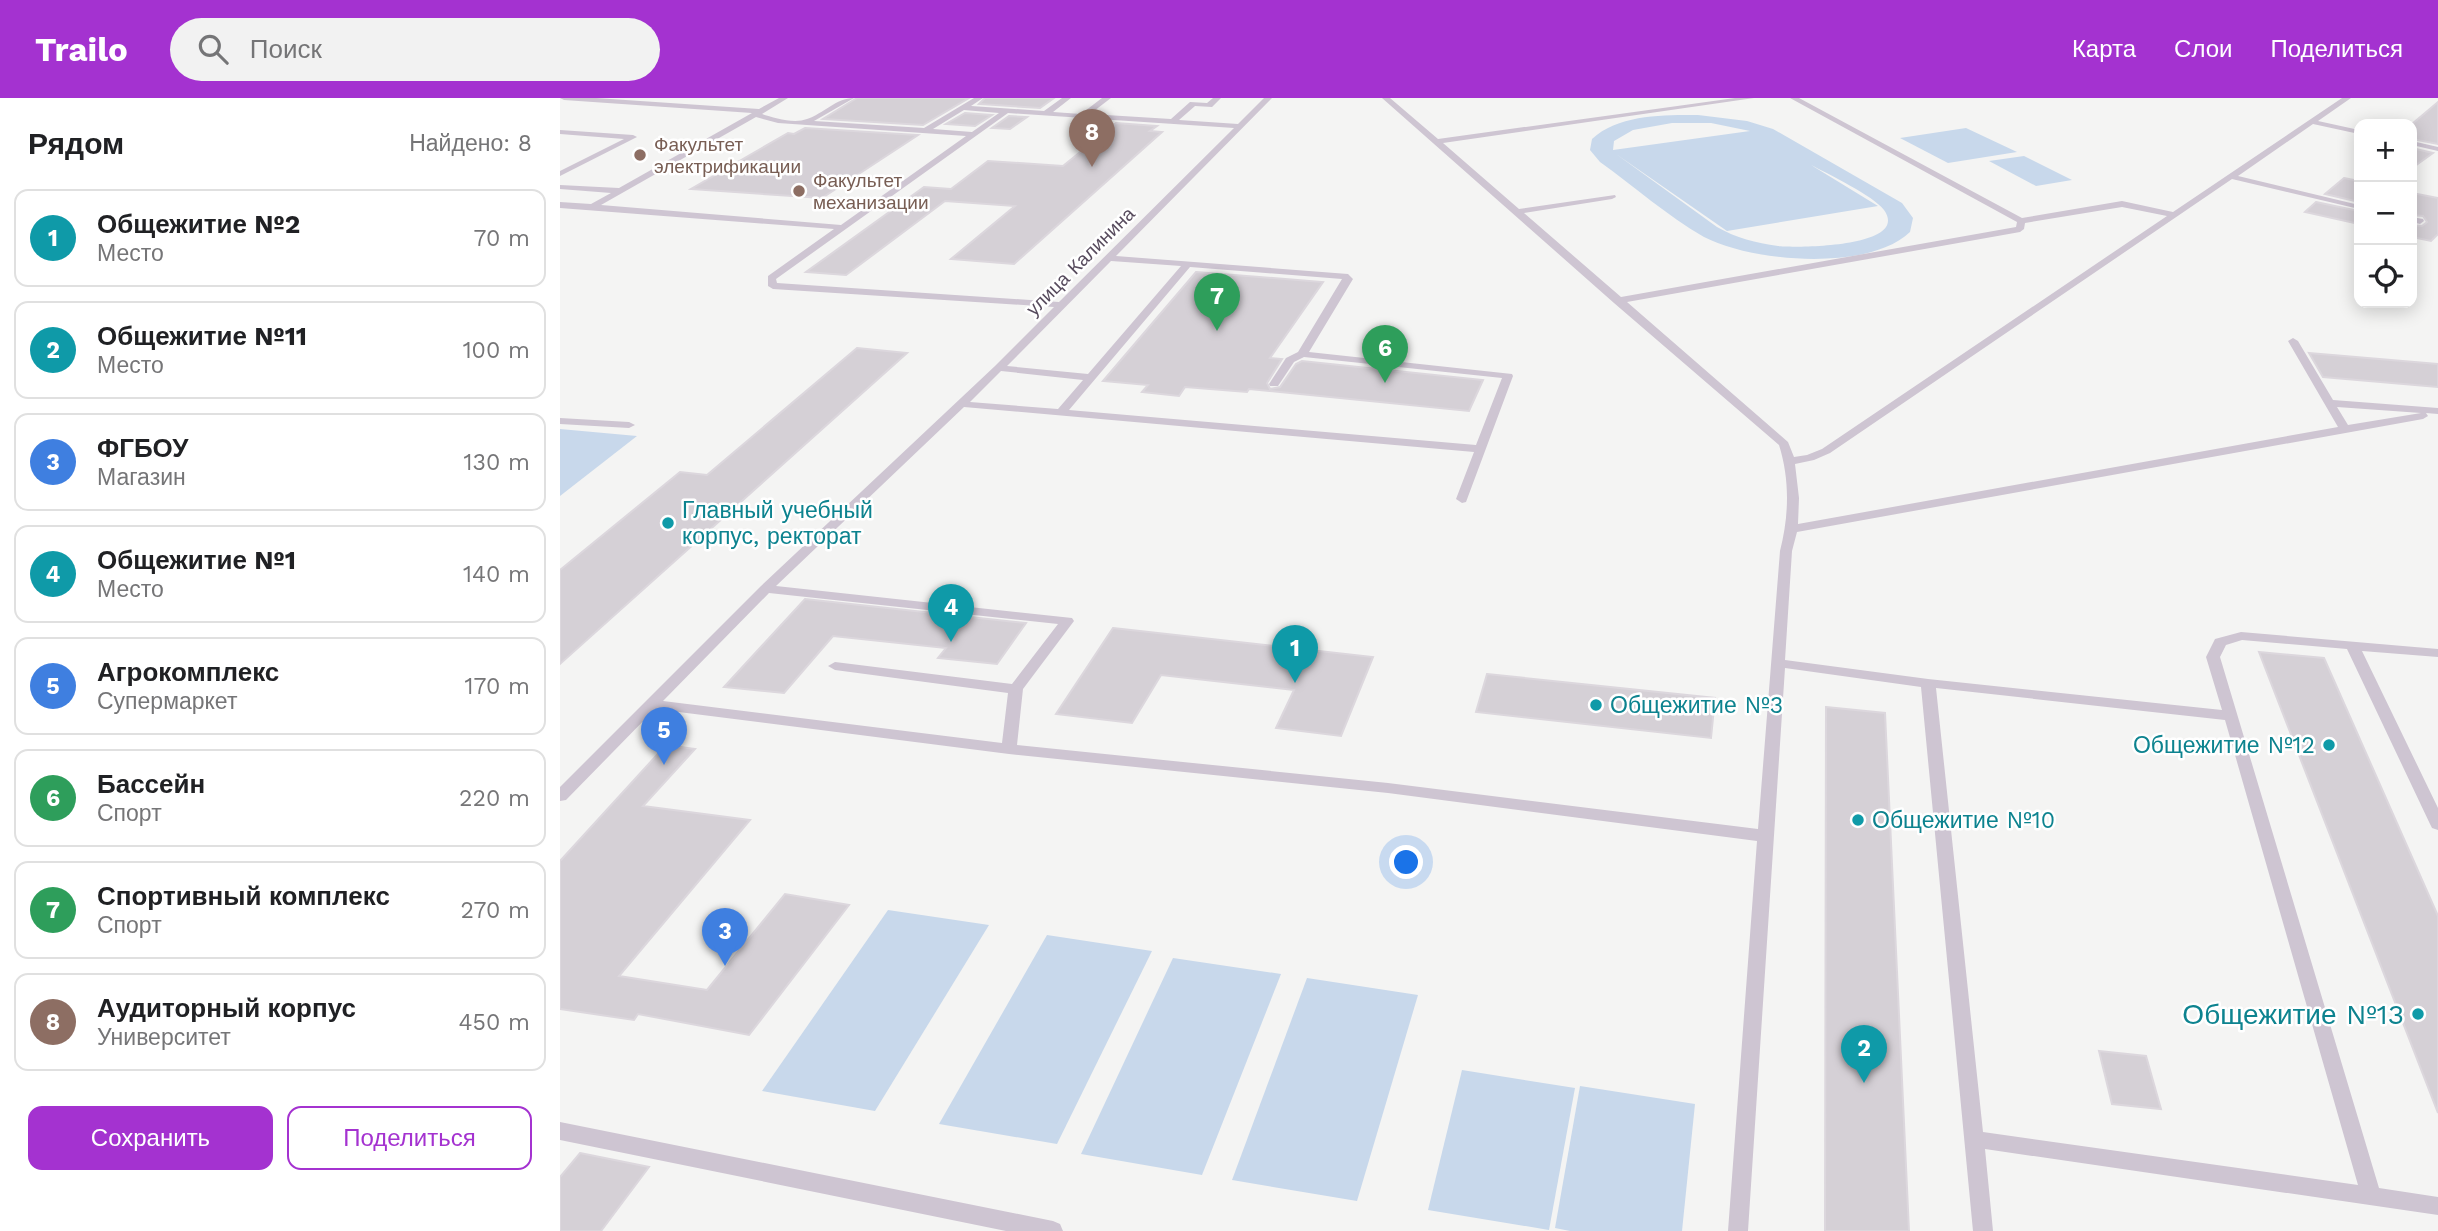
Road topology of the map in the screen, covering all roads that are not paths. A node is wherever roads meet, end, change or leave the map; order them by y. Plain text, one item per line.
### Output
1 (564, 98) edge
2 (784, 98) edge
3 (850, 98) edge
4 (979, 98) edge
5 (1067, 98) edge
6 (1107, 98) edge
7 (1217, 98) edge
8 (1268, 98) edge
9 (1386, 98) edge
10 (1750, 98) edge
11 (1794, 98) edge
12 (2347, 98) edge
13 (963, 108) junction
14 (1006, 111) junction
15 (757, 113) junction
16 (1045, 114) junction
17 (1083, 116) junction
18 (1172, 122) junction
19 (2312, 122) junction
20 (806, 124) junction
21 (1239, 126) junction
22 (2354, 131) edge
23 (560, 132) edge
24 (923, 132) junction
25 (973, 134) junction
26 (1436, 142) junction
27 (2417, 144) edge
28 (2438, 149) edge
29 (560, 174) edge
30 (2233, 177) junction
31 (560, 187) edge
32 (621, 191) junction
33 (1612, 197) dead end
34 (560, 205) edge
35 (2354, 206) edge
36 (592, 207) junction
37 (1517, 212) junction
38 (2175, 215) junction
39 (2021, 222) junction
40 (840, 227) junction
41 (1108, 258) junction
42 (1188, 264) junction
43 (1099, 267) junction
44 (1126, 269) dead end
45 (1617, 301) junction
46 (1060, 305) junction
47 (2293, 341) dead end
48 (1302, 354) junction
49 (999, 368) junction
50 (1089, 377) junction
51 (1274, 384) dead end
52 (2330, 403) junction
53 (961, 404) junction
54 (1061, 412) junction
55 (2438, 412) edge
56 (560, 421) edge
57 (629, 425) dead end
58 (2345, 429) junction
59 (1481, 449) junction
60 (1790, 461) junction
61 (1462, 499) dead end
62 (1793, 529) junction
63 (766, 589) junction
64 (2352, 645) junction
65 (2438, 653) edge
66 (1777, 663) junction
67 (835, 666) dead end
68 (1928, 684) junction
69 (1016, 689) junction
70 (652, 704) junction
71 (2231, 716) junction
72 (1009, 749) junction
73 (560, 796) edge
74 (2438, 824) edge
75 (1765, 835) junction
76 (560, 1131) edge
77 (1973, 1139) junction
78 (2372, 1198) junction
79 (2438, 1206) edge
80 (1054, 1231) edge
81 (1738, 1231) edge
82 (1983, 1231) edge

1 - 15 lane
2 - 15 lane
3 - 20 lane
4 - 13 lane
5 - 16 lane
6 - 17 lane
7 - 18 lane
8 - 21 lane, улица Калинина
9 - 26 lane
10 - 26 lane
11 - 39 lane
12 - 19 lane
13 - 14 lane
13 - 24 lane
14 - 16 lane
14 - 25 lane
15 - 20 lane
15 - 32 lane
16 - 17 lane
17 - 18 lane
18 - 21 lane
19 - 22 lane
19 - 30 lane
20 - 24 lane
21 - 41 lane, улица Калинина
23 - 29 lane
24 - 25 lane
25 - 40 lane
26 - 37 lane
27 - 28 lane
30 - 35 lane
30 - 38 lane
31 - 32 lane
32 - 36 lane
33 - 37 lane
34 - 36 lane
36 - 40 lane
37 - 45 lane
38 - 39 lane
38 - 60 lane
39 - 45 lane
40 - 46 lane
41 - 42 lane
41 - 43 lane, улица Калинина
42 - 48 lane
42 - 50 lane
43 - 44 lane
43 - 46 lane, улица Калинина
45 - 60 lane
46 - 49 lane, улица Калинина
47 - 52 lane
48 - 51 lane
48 - 59 lane
49 - 50 lane
49 - 53 lane, улица Калинина
50 - 54 lane
52 - 55 lane
52 - 58 lane
53 - 54 lane
53 - 63 lane, улица Калинина
54 - 59 lane
55 - 58 lane
56 - 57 lane
58 - 62 lane
59 - 61 lane
60 - 62 lane
62 - 66 lane
63 - 69 lane
63 - 70 lane, улица Калинина
64 - 65 lane
64 - 71 lane
64 - 74 lane
66 - 68 lane
66 - 75 lane
67 - 69 lane
68 - 71 lane
68 - 77 lane
69 - 72 lane
70 - 72 lane
70 - 73 lane, улица Калинина
71 - 78 lane
72 - 75 lane
75 - 81 lane
76 - 80 lane
77 - 78 lane
77 - 82 lane
78 - 79 lane

